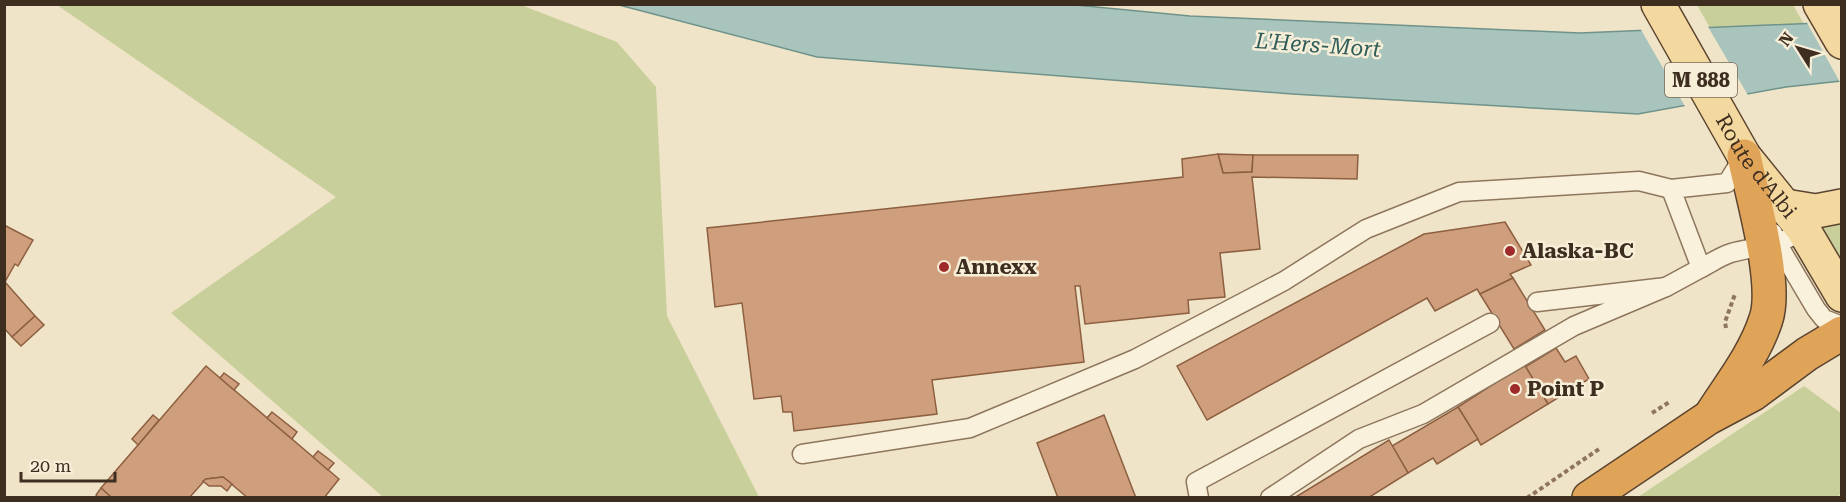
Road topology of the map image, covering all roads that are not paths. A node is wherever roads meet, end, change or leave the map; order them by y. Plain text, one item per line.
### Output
1 (1658, 4) edge
2 (1820, 4) edge
3 (1842, 42) edge
4 (1744, 156) junction
5 (1671, 189) junction
6 (1798, 224) edge
7 (1701, 268) junction
8 (1666, 287) junction
9 (1842, 296) edge
10 (1537, 302) dead end
11 (1490, 323) dead end
12 (1842, 326) edge
13 (1842, 333) edge
14 (1708, 418) junction
15 (802, 454) dead end
16 (1199, 498) edge
17 (1270, 498) edge
18 (1589, 498) edge

1 - 4 main road, Route d'Albi / M 888
2 - 3 main road
4 - 5 lane
4 - 6 highway
4 - 6 main road, Route d'Albi / M 888
5 - 7 lane
5 - 15 lane
6 - 7 lane
6 - 9 main road, Route d'Albi / M 888
6 - 12 lane
6 - 14 highway
7 - 8 lane
8 - 10 lane
8 - 17 lane
11 - 16 lane
13 - 14 highway
14 - 18 highway

